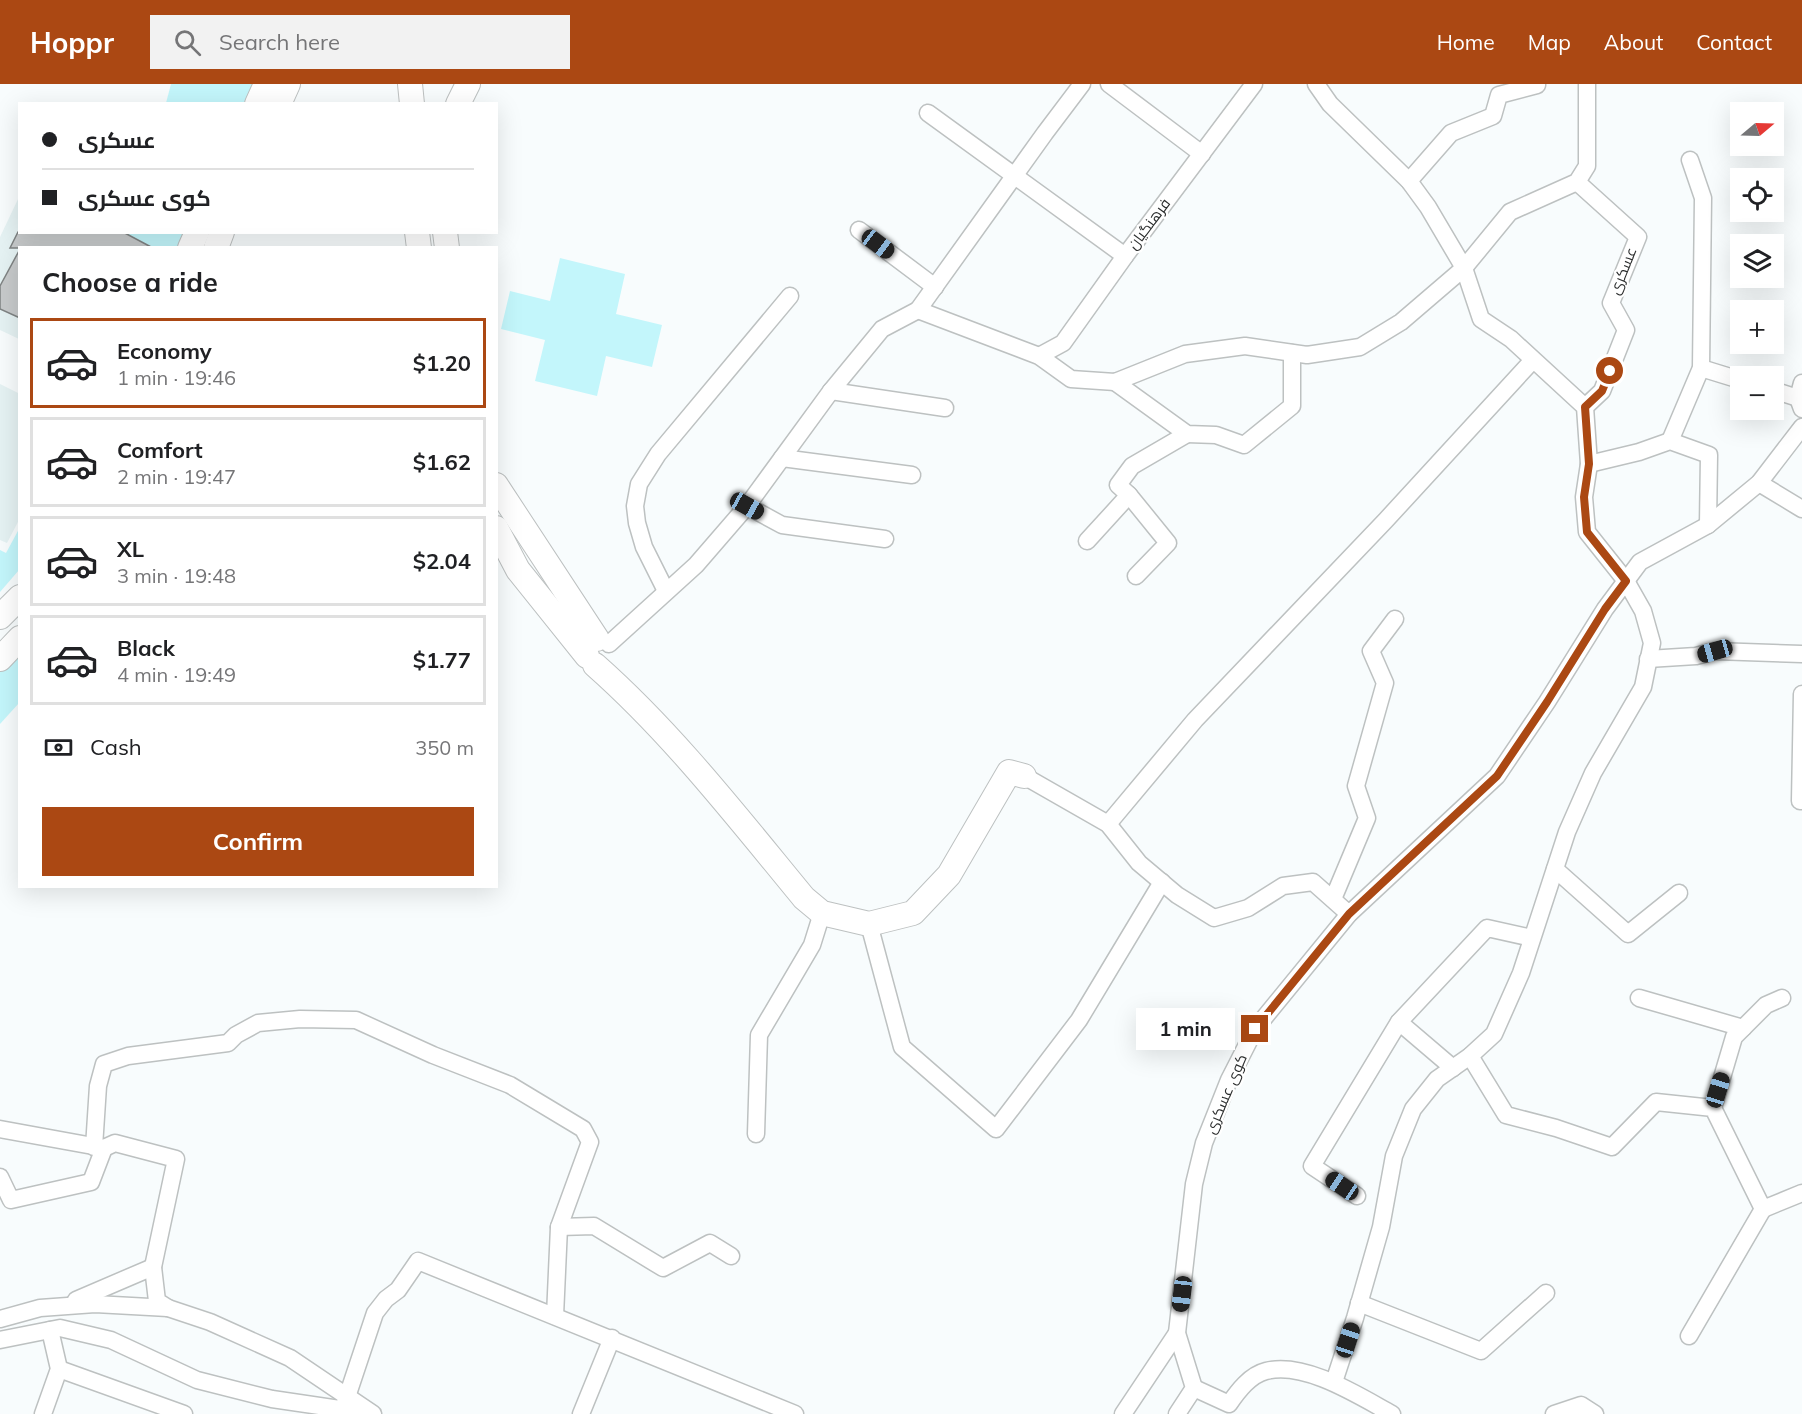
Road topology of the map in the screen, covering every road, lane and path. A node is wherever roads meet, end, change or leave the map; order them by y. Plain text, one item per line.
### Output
1 (266, 84) edge
2 (288, 84) edge
3 (410, 84) edge
4 (468, 84) edge
5 (1082, 84) edge
6 (1109, 84) edge
7 (1254, 84) edge
8 (1316, 84) edge
9 (1587, 84) edge
10 (1537, 86) dead end
11 (258, 102) edge
12 (280, 102) edge
13 (412, 102) edge
14 (459, 102) edge
15 (928, 113) dead end
16 (1202, 153) junction
17 (1690, 160) dead end
18 (1014, 176) junction
19 (1409, 181) junction
20 (1577, 182) junction
21 (859, 230) dead end
22 (1125, 256) junction
23 (1464, 268) junction
24 (935, 287) junction
25 (790, 296) dead end
26 (918, 310) junction
27 (1292, 352) junction
28 (1038, 356) junction
29 (1533, 360) junction
30 (1701, 368) junction
31 (1730, 377) edge
32 (1115, 382) junction
33 (831, 391) junction
34 (1784, 393) edge
35 (1800, 397) edge
36 (1585, 407) junction
37 (945, 408) dead end
38 (1802, 427) edge
39 (1187, 434) junction
40 (1670, 441) junction
41 (782, 458) junction
42 (1589, 464) junction
43 (912, 475) dead end
44 (1758, 483) junction
45 (498, 488) edge
46 (1128, 495) junction
47 (747, 506) junction
48 (1802, 509) edge
49 (1708, 525) junction
50 (498, 532) edge
51 (885, 539) dead end
52 (1087, 541) dead end
53 (1136, 576) dead end
54 (1626, 581) junction
55 (666, 591) junction
56 (18, 599) edge
57 (0, 617) edge
58 (1395, 619) dead end
59 (18, 640) edge
60 (600, 652) junction
61 (1802, 654) edge
62 (1648, 658) junction
63 (0, 659) edge
64 (1802, 694) edge
65 (1024, 776) joint
66 (1802, 801) edge
67 (1108, 824) junction
68 (1555, 869) junction
69 (1162, 882) junction
70 (1679, 893) dead end
71 (1333, 899) junction
72 (822, 913) junction
73 (1349, 914) junction
74 (869, 924) junction
75 (1532, 938) junction
76 (1639, 998) dead end
77 (1782, 998) dead end
78 (1399, 1022) junction
79 (1743, 1028) junction
80 (1470, 1056) junction
81 (1453, 1068) junction
82 (1713, 1107) junction
83 (0, 1130) edge
84 (756, 1134) dead end
85 (99, 1147) junction
86 (0, 1177) edge
87 (1802, 1193) edge
88 (1357, 1196) dead end
89 (6, 1201) edge
90 (1763, 1209) junction
91 (559, 1227) junction
92 (731, 1256) dead end
93 (153, 1268) junction
94 (1546, 1293) dead end
95 (1359, 1303) junction
96 (60, 1307) junction
97 (168, 1308) junction
98 (555, 1316) junction
99 (0, 1319) edge
100 (50, 1330) junction
101 (1177, 1333) junction
102 (1689, 1336) dead end
103 (612, 1338) junction
104 (0, 1340) edge
105 (59, 1369) junction
106 (1334, 1382) junction
107 (1194, 1388) junction
108 (345, 1402) junction
109 (43, 1414) edge
110 (184, 1414) edge
111 (374, 1414) edge
112 (581, 1414) edge
113 (795, 1414) edge
114 (1123, 1414) edge
115 (1177, 1414) edge
116 (1392, 1414) edge
117 (1554, 1414) edge
118 (1595, 1414) edge

1 - 11 main road
2 - 12 main road
3 - 13 main road
4 - 14 main road
5 - 18 street
6 - 16 street
7 - 16 street, فرهنگیان
8 - 19 street
9 - 20 street
10 - 19 street
15 - 18 street
16 - 22 street, فرهنگیان
17 - 30 street
18 - 22 street
18 - 24 street
19 - 23 street
20 - 23 street
20 - 36 street, عسکری
21 - 24 street
22 - 28 street, فرهنگیان
23 - 27 street
23 - 29 street
24 - 26 street
25 - 55 street
26 - 28 street
26 - 33 street
27 - 32 street
27 - 39 street
28 - 32 street
29 - 36 street
29 - 67 street
30 - 31 street
30 - 40 street
32 - 39 street
33 - 37 street
33 - 41 street
34 - 35 street
36 - 42 street
38 - 44 street, کوی عسکری
39 - 46 street
40 - 42 street
40 - 49 street
41 - 43 street
41 - 47 street
42 - 54 street
44 - 48 street
44 - 49 street, کوی عسکری
45 - 60 main road
46 - 52 street
46 - 53 street
47 - 51 street
47 - 55 street
49 - 54 street, کوی عسکری
50 - 60 main road
54 - 62 street
54 - 73 street, کوی عسکری
55 - 60 street
56 - 57 main road
58 - 71 street
59 - 63 main road
60 - 72 main road
61 - 62 street
62 - 68 street
64 - 66 street
65 - 67 street
65 - 74 main road
67 - 69 street
68 - 70 street
68 - 75 street
69 - 71 street
69 - 74 street
71 - 73 street
72 - 74 main road
72 - 84 street
73 - 101 street, کوی عسکری
75 - 78 street
75 - 80 street
76 - 79 street
77 - 79 street
78 - 81 street
78 - 88 street
79 - 82 street
80 - 81 street
80 - 82 street
81 - 95 street
82 - 90 street
83 - 85 street
85 - 89 street
85 - 91 street
85 - 93 street
86 - 89 street
87 - 90 street
90 - 102 street
91 - 92 street
91 - 98 street
93 - 96 street
93 - 97 street
94 - 95 street
95 - 106 street
96 - 97 street
96 - 99 street
97 - 108 street
98 - 103 street
98 - 108 street
100 - 104 street
100 - 105 street
100 - 108 street
101 - 107 street
101 - 114 street
103 - 112 street
103 - 113 street
105 - 109 street
105 - 110 street
106 - 107 street
106 - 116 street
107 - 115 street
108 - 111 street
117 - 118 street

